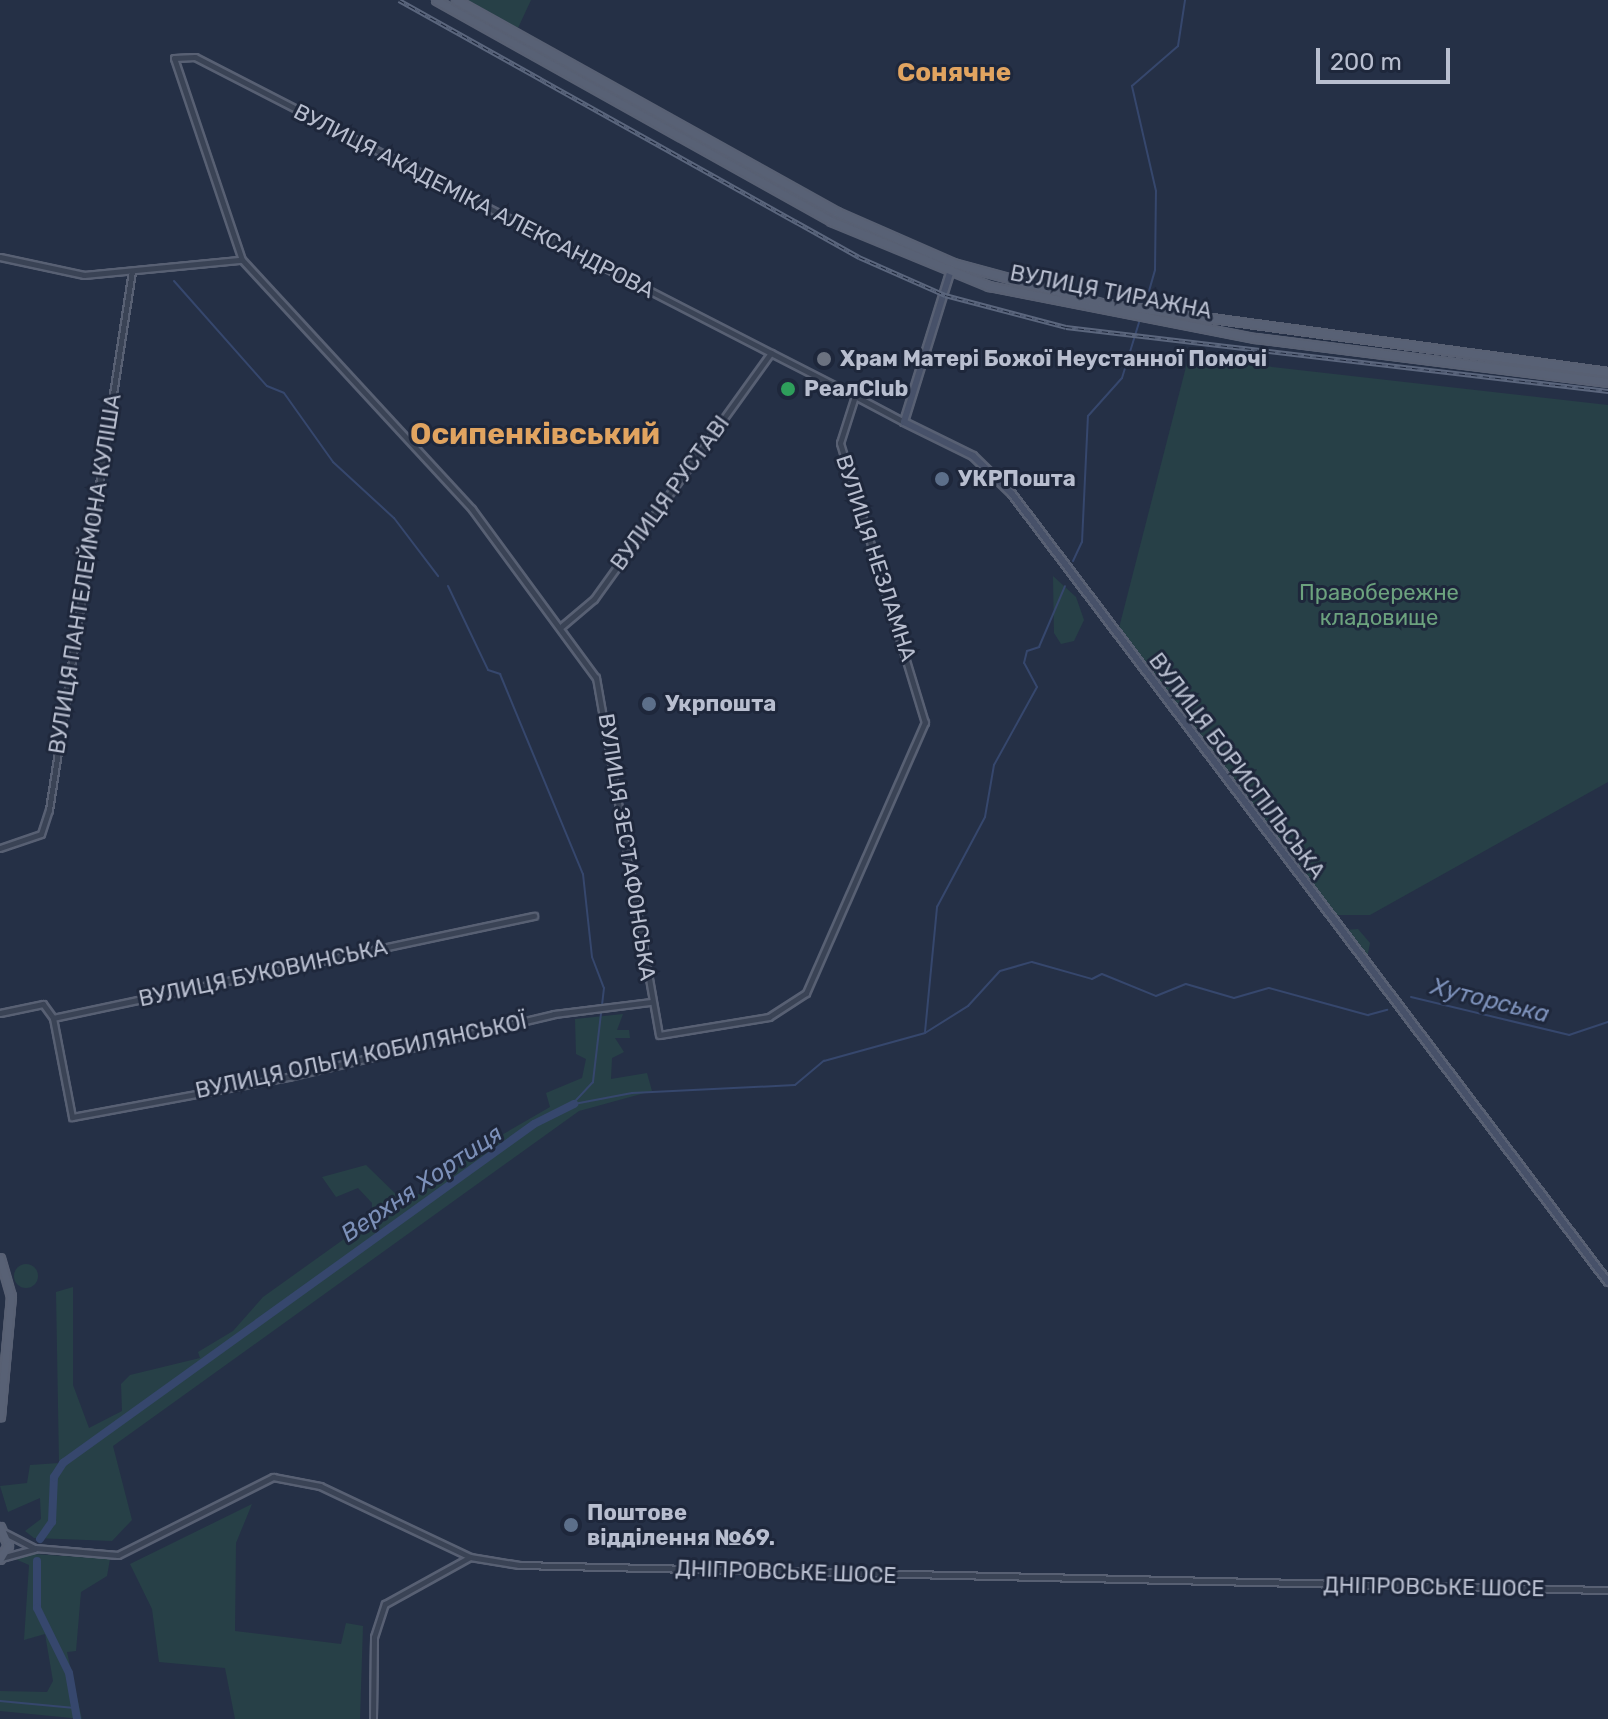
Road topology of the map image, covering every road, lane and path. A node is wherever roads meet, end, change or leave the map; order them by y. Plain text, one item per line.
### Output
1 (436, 0) edge
2 (456, 0) edge
3 (0, 257) edge
4 (242, 260) junction
5 (953, 263) junction
6 (132, 271) junction
7 (950, 273) junction
8 (1299, 330) junction
9 (1299, 344) junction
10 (1428, 346) junction
11 (771, 353) junction
12 (1427, 359) junction
13 (1608, 372) edge
14 (1608, 382) edge
15 (855, 396) junction
16 (904, 422) junction
17 (562, 626) junction
18 (0, 848) edge
19 (534, 916) dead end
20 (651, 1002) junction
21 (0, 1013) edge
22 (53, 1018) junction
23 (653, 1031) joint
24 (0, 1258) edge
25 (1608, 1282) edge
26 (0, 1416) edge
27 (1, 1528) edge
28 (35, 1548) junction
29 (470, 1557) junction
30 (0, 1559) edge
31 (1608, 1590) edge
32 (373, 1719) edge

1 - 7 main road, ВУЛИЦЯ ТИРАЖНА
2 - 5 main road, ВУЛИЦЯ ТИРАЖНА
3 - 6 street
4 - 6 street
4 - 11 street, ВУЛИЦЯ АКАДЕМІКА АЛЕКСАНДРОВА
4 - 17 street, ВУЛИЦЯ ЗЕСТАФОНСЬКА
5 - 7 main road
5 - 8 main road, ВУЛИЦЯ ТИРАЖНА
6 - 18 street, ВУЛИЦЯ ПАНТЕЛЕЙМОНА КУЛІША
7 - 9 main road, ВУЛИЦЯ ТИРАЖНА
7 - 16 main road
8 - 9 main road
8 - 10 main road, ВУЛИЦЯ ТИРАЖНА
9 - 12 main road, ВУЛИЦЯ ТИРАЖНА
10 - 12 main road
10 - 13 main road, ВУЛИЦЯ ТИРАЖНА
11 - 15 street, ВУЛИЦЯ БОРИСПІЛЬСЬКА
11 - 17 street, ВУЛИЦЯ РУСТАВІ
12 - 14 main road, ВУЛИЦЯ ТИРАЖНА
15 - 16 street, ВУЛИЦЯ БОРИСПІЛЬСЬКА
15 - 23 street, ВУЛИЦЯ НЕЗЛАМНА
16 - 25 main road, ВУЛИЦЯ БОРИСПІЛЬСЬКА
17 - 20 street, ВУЛИЦЯ ЗЕСТАФОНСЬКА
19 - 22 street, ВУЛИЦЯ БУКОВИНСЬКА
20 - 22 street, ВУЛИЦЯ ОЛЬГИ КОБИЛЯНСЬКОЇ
20 - 23 street, ВУЛИЦЯ ЗЕСТАФОНСЬКА
21 - 22 street, ВУЛИЦЯ БУКОВИНСЬКА
24 - 26 main road
27 - 28 street, ДНІПРОВСЬКЕ ШОСЕ
27 - 30 main road
28 - 29 street, ДНІПРОВСЬКЕ ШОСЕ
28 - 30 street
29 - 31 street, ДНІПРОВСЬКЕ ШОСЕ
29 - 32 street

